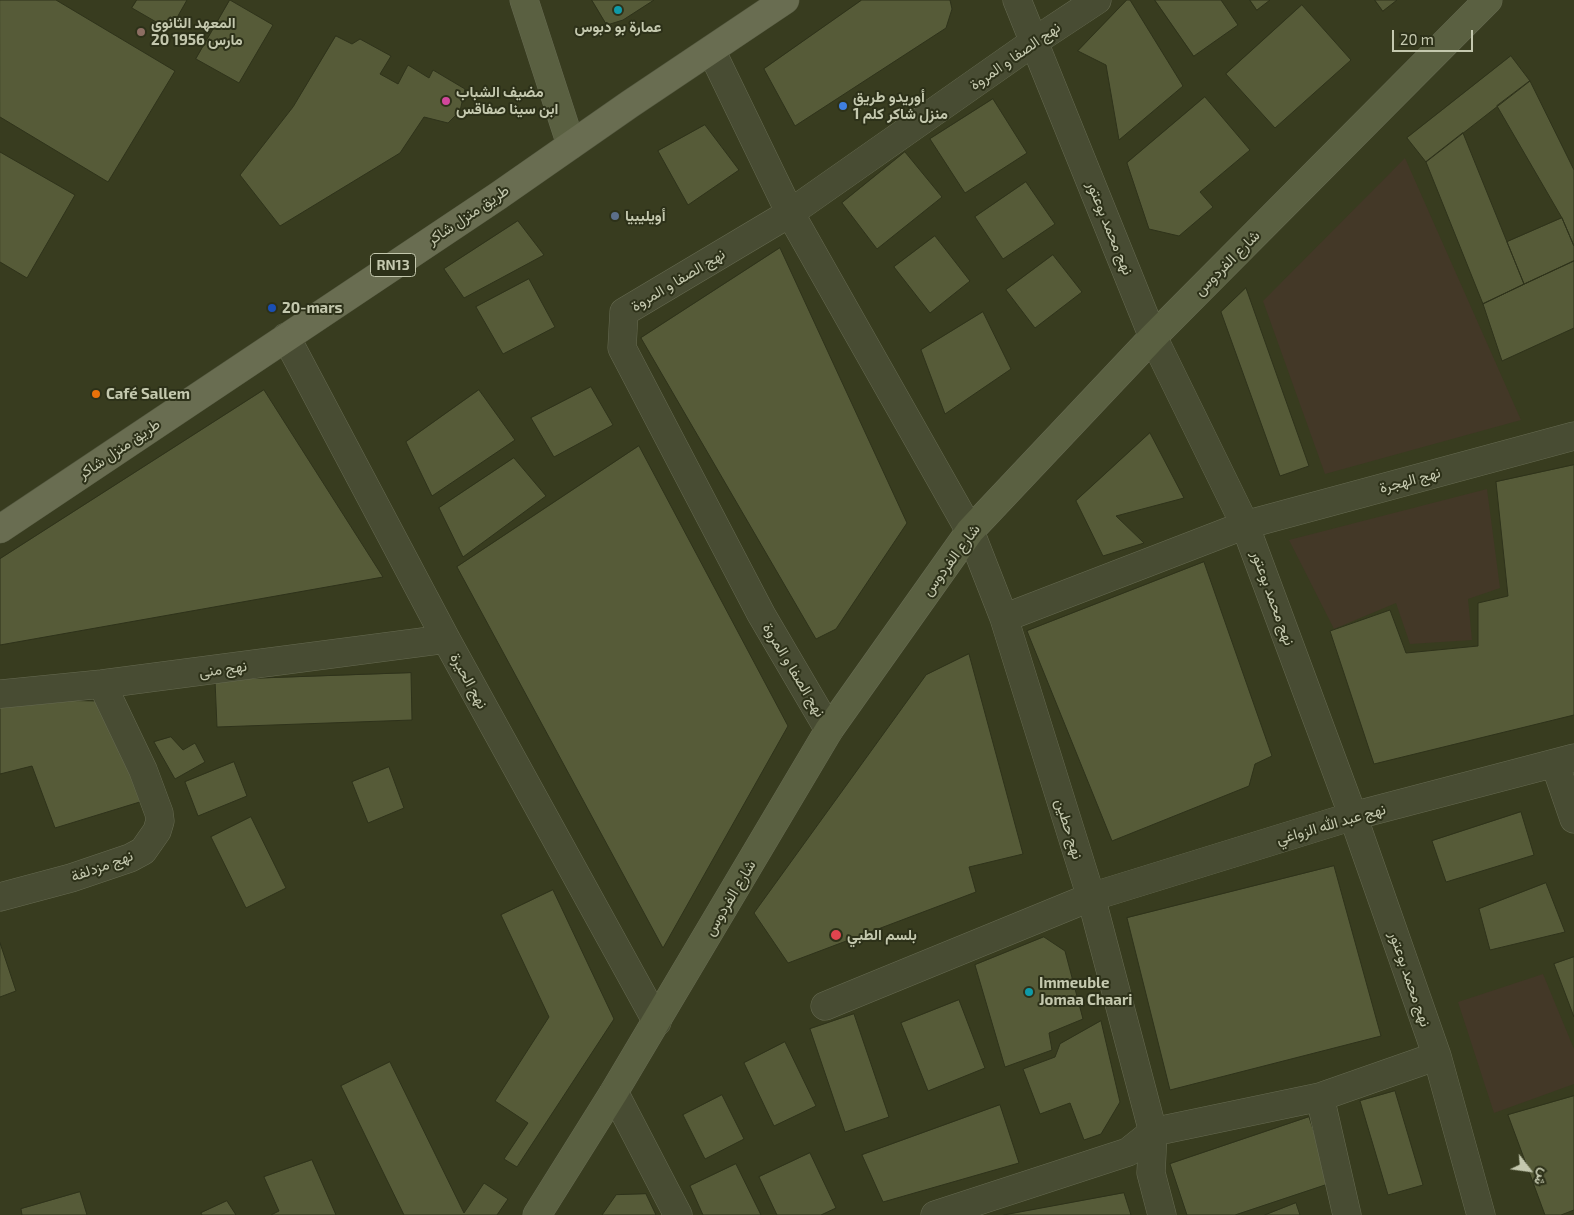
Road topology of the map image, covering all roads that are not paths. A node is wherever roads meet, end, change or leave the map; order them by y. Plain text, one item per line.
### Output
1 (524, 0) edge
2 (785, 0) edge
3 (1017, 0) edge
4 (1097, 0) edge
5 (1488, 0) edge
6 (1035, 41) junction
7 (711, 50) junction
8 (571, 145) junction
9 (790, 213) junction
10 (286, 337) junction
11 (1153, 337) junction
12 (1574, 436) edge
13 (1245, 525) junction
14 (0, 529) edge
15 (970, 531) junction
16 (1004, 618) junction
17 (446, 639) junction
18 (102, 684) junction
19 (0, 694) edge
20 (829, 730) junction
21 (1564, 761) edge
22 (1353, 816) junction
23 (1574, 819) edge
24 (0, 897) edge
25 (1091, 897) junction
26 (824, 1006) dead end
27 (656, 1022) junction
28 (1437, 1056) junction
29 (614, 1092) junction
30 (1320, 1097) junction
31 (1153, 1132) junction
32 (537, 1215) edge
33 (678, 1215) edge
34 (935, 1215) edge
35 (1162, 1215) edge
36 (1347, 1215) edge
37 (1481, 1215) edge

1 - 8 street
2 - 7 main road, طريق منزل شاكر / RN13
3 - 6 street, نهج محمد بوعتور
4 - 6 street, نهج الصفا و المروة
5 - 11 street, شارع الفردوس
6 - 9 street, نهج الصفا و المروة
6 - 11 street, نهج محمد بوعتور
7 - 8 main road, طريق منزل شاكر / RN13
7 - 9 street, نهج حطين
8 - 10 main road, طريق منزل شاكر / RN13
9 - 15 street, نهج حطين
9 - 20 street, نهج الصفا و المروة
10 - 14 main road, طريق منزل شاكر / RN13
10 - 17 street, نهج الحيرة
11 - 13 street, نهج محمد بوعتور
11 - 15 street, شارع الفردوس
12 - 13 street, نهج الهجرة
13 - 16 street, نهج الهجرة
13 - 22 street, نهج محمد بوعتور
15 - 16 street, نهج حطين
15 - 20 street, شارع الفردوس
16 - 25 street, نهج حطين
17 - 18 street, نهج منى
17 - 27 street, نهج الحيرة
18 - 19 street, نهج منى
18 - 24 street, نهج مزدلفة
20 - 27 street, شارع الفردوس
21 - 22 street, نهج عبد الله الزواغي
21 - 23 street
22 - 25 street, نهج عبد الله الزواغي
22 - 28 street, نهج محمد بوعتور
25 - 26 street, نهج عبد الله الزواغي
25 - 31 street, نهج حطين
27 - 29 street, شارع الفردوس
28 - 30 street
28 - 37 street, نهج محمد بوعتور
29 - 32 street, شارع الفردوس
29 - 33 street
30 - 31 street
30 - 36 street
31 - 34 street
31 - 35 street, نهج حطين

